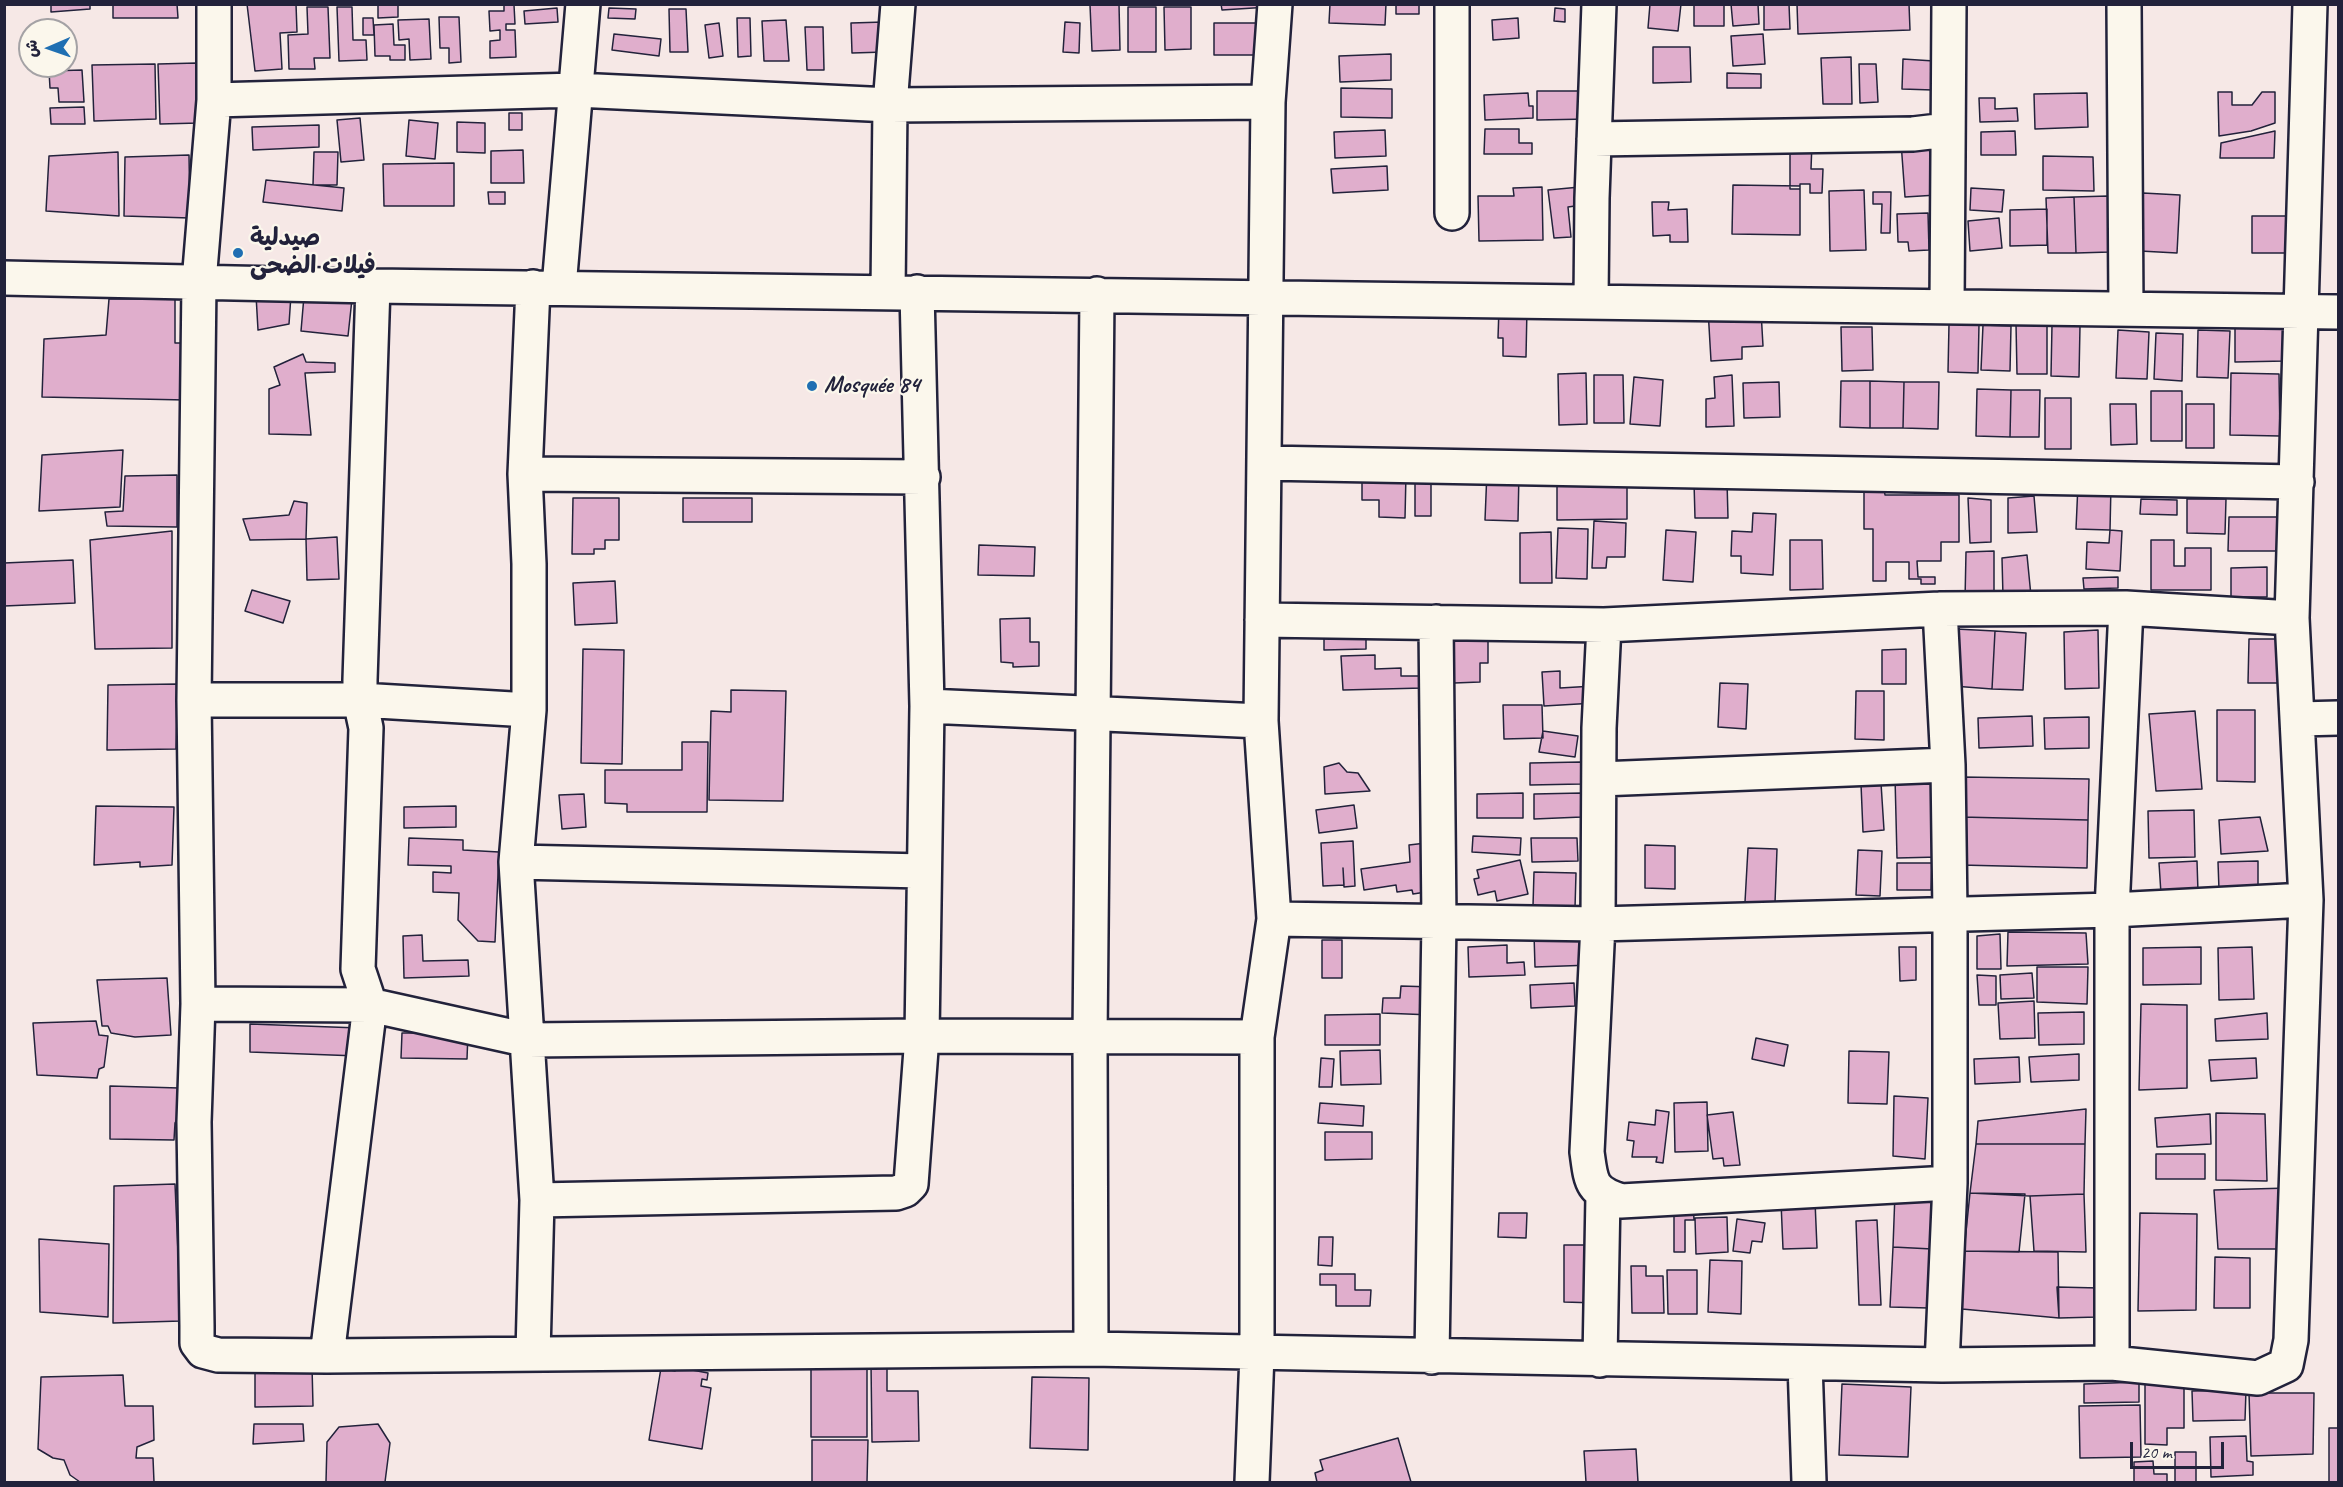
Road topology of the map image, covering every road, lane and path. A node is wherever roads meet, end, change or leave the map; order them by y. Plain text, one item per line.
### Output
1 (214, 4) edge
2 (583, 4) edge
3 (898, 4) edge
4 (1275, 4) edge
5 (1452, 4) edge
6 (1599, 4) edge
7 (1949, 4) edge
8 (2124, 4) edge
9 (2310, 4) edge
10 (576, 90) junction
11 (214, 100) junction
12 (1268, 102) junction
13 (890, 105) junction
14 (1947, 130) junction
15 (1594, 139) junction
16 (1452, 213) dead end
17 (4, 278) edge
18 (199, 282) junction
19 (373, 286) junction
20 (546, 287) junction
21 (902, 292) junction
22 (1097, 294) junction
23 (1266, 296) junction
24 (1591, 301) junction
25 (1947, 306) junction
26 (2126, 309) junction
27 (2299, 311) junction
28 (2338, 312) edge
29 (1264, 463) junction
30 (525, 474) junction
31 (923, 477) junction
32 (2297, 482) junction
33 (2126, 608) junction
34 (1940, 609) junction
35 (2292, 618) junction
36 (1262, 620) junction
37 (1436, 622) junction
38 (1604, 625) junction
39 (194, 700) junction
40 (360, 700) junction
41 (927, 706) junction
42 (529, 710) junction
43 (1093, 712) junction
44 (2338, 718) edge
45 (2299, 719) junction
46 (1261, 721) junction
47 (1948, 765) junction
48 (1600, 779) junction
49 (516, 862) junction
50 (924, 871) junction
51 (2306, 900) junction
52 (2112, 910) junction
53 (1950, 913) junction
54 (1274, 919) junction
55 (1439, 921) junction
56 (1598, 924) junction
57 (198, 1004) junction
58 (370, 1005) junction
59 (922, 1036) junction
60 (1257, 1037) junction
61 (1090, 1038) junction
62 (528, 1040) junction
63 (1950, 1183) junction
64 (1603, 1195) junction
65 (537, 1200) junction
66 (1091, 1349) junction
67 (532, 1353) junction
68 (1257, 1354) junction
69 (327, 1356) junction
70 (1432, 1357) junction
71 (1600, 1360) junction
72 (1805, 1363) junction
73 (2112, 1363) junction
74 (1942, 1365) junction
75 (1252, 1482) edge
76 (1809, 1482) edge

1 - 11 street
2 - 10 street
3 - 13 street
4 - 12 street
5 - 16 street
6 - 15 street
7 - 14 street
8 - 26 street
9 - 27 street
10 - 11 street
10 - 13 street
10 - 20 street
11 - 18 street
12 - 13 street
12 - 23 street
13 - 21 street
14 - 15 street
14 - 25 street
15 - 24 street
17 - 18 street
18 - 19 street
18 - 39 street
19 - 20 street
19 - 40 street
20 - 21 street
20 - 30 street
21 - 22 street
21 - 31 street
22 - 23 street
22 - 43 street
23 - 24 street
23 - 29 street
24 - 25 street
25 - 26 street
26 - 27 street
27 - 28 street
27 - 32 street
29 - 32 street
29 - 36 street
30 - 31 street
30 - 42 street
31 - 41 street
32 - 35 street
33 - 34 street
33 - 35 street
33 - 52 street
34 - 38 street
34 - 47 street
35 - 45 street
36 - 37 street
36 - 46 street
37 - 38 street
37 - 55 street
38 - 48 street
39 - 40 street
39 - 57 street
40 - 42 street
40 - 58 street
41 - 43 street
41 - 50 street
42 - 49 street
43 - 46 street
43 - 61 street
44 - 45 street
45 - 51 street
46 - 54 street
47 - 48 street
47 - 53 street
48 - 56 street
49 - 50 street
49 - 62 street
50 - 59 street
51 - 52 street
51 - 73 street
52 - 53 street
52 - 73 street
53 - 56 street
53 - 63 street
54 - 55 street
54 - 60 street
55 - 56 street
55 - 70 street
56 - 64 street
57 - 58 street
57 - 69 street
58 - 62 street
58 - 69 street
59 - 61 street
59 - 62 street
59 - 65 street
60 - 61 street
60 - 68 street
61 - 66 street
62 - 65 street
63 - 64 street
63 - 74 street
64 - 71 street
65 - 67 street
66 - 67 street
66 - 68 street
67 - 69 street
68 - 70 street
68 - 75 street
70 - 71 street
71 - 72 street
72 - 74 street
72 - 76 street
73 - 74 street

